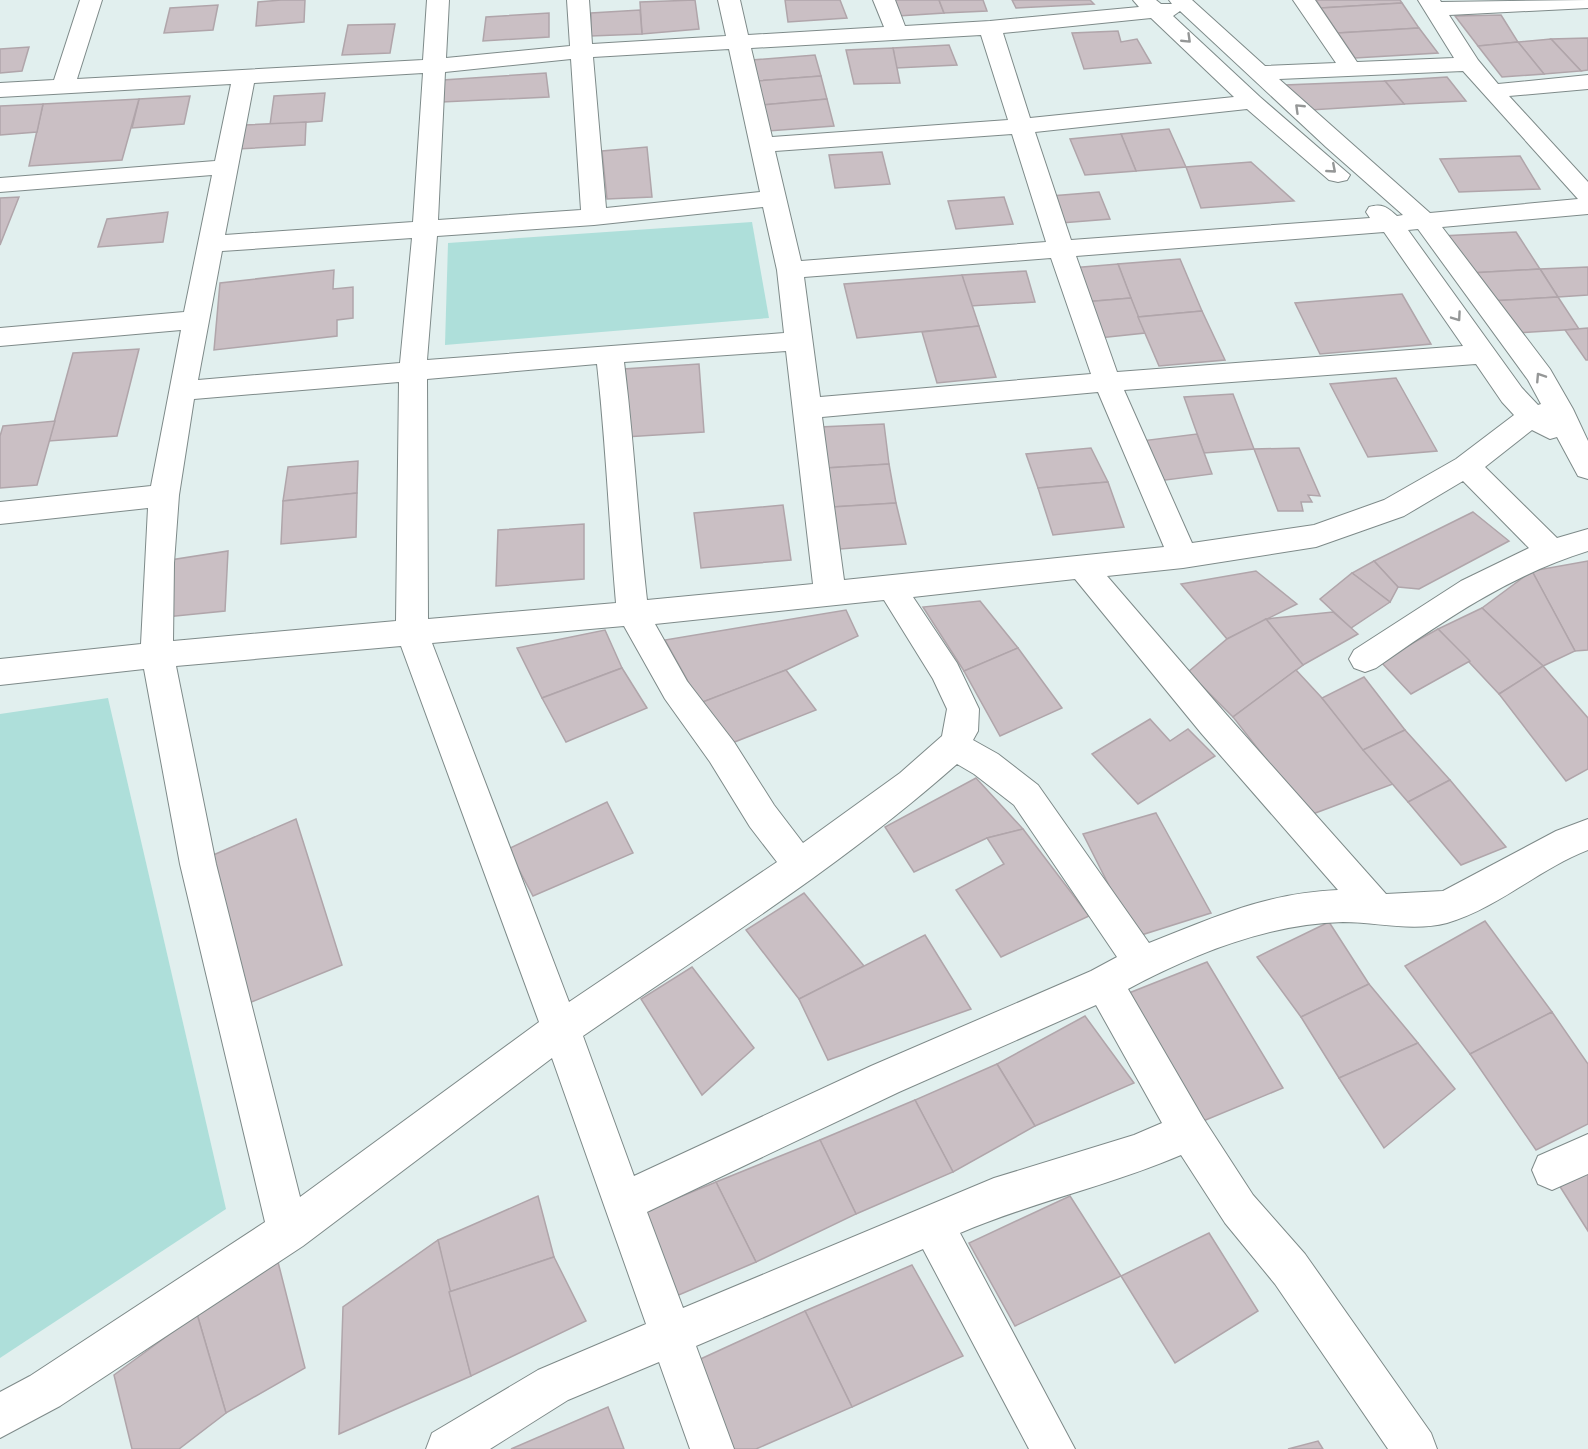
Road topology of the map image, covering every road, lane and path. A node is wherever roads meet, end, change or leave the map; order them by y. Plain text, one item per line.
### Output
1 (91, 0) edge
2 (108, 0) edge
3 (438, 0) edge
4 (578, 0) edge
5 (729, 0) edge
6 (884, 0) edge
7 (1304, 0) edge
8 (1588, 2) edge
9 (1184, 3) edge
10 (1432, 5) edge
11 (1151, 6) edge
12 (990, 28) junction
13 (897, 34) junction
14 (739, 42) junction
15 (583, 51) junction
16 (1469, 64) junction
17 (434, 66) junction
18 (1351, 69) junction
19 (1258, 73) junction
20 (244, 75) junction
21 (1588, 82) edge
22 (63, 87) junction
23 (0, 90) edge
24 (1492, 91) junction
25 (1252, 102) junction
26 (1021, 126) junction
27 (762, 146) junction
28 (227, 167) junction
29 (0, 185) edge
30 (1588, 196) edge
31 (775, 198) junction
32 (1588, 206) edge
33 (594, 216) junction
34 (1425, 221) junction
35 (1391, 224) junction
36 (425, 228) junction
37 (212, 244) junction
38 (1061, 249) junction
39 (790, 270) junction
40 (196, 320) junction
41 (0, 337) edge
42 (800, 341) junction
43 (609, 354) junction
44 (1481, 354) junction
45 (413, 371) junction
46 (1107, 382) junction
47 (182, 391) junction
48 (808, 408) junction
49 (1545, 412) junction
50 (1582, 458) edge
51 (1466, 466) junction
52 (164, 495) junction
53 (0, 513) edge
54 (1588, 540) edge
55 (1551, 551) junction
56 (1183, 556) junction
57 (1082, 567) junction
58 (892, 587) junction
59 (830, 595) junction
60 (633, 614) junction
61 (412, 633) junction
62 (157, 653) junction
63 (1365, 659) dead end
64 (0, 672) edge
65 (954, 747) junction
66 (1588, 834) edge
67 (800, 866) junction
68 (1377, 909) junction
69 (1142, 963) junction
70 (1104, 983) junction
71 (561, 1029) junction
72 (1189, 1132) junction
73 (1588, 1154) edge
74 (1552, 1170) dead end
75 (623, 1202) junction
76 (932, 1224) junction
77 (288, 1231) junction
78 (671, 1335) junction
79 (0, 1416) edge
80 (448, 1449) edge
81 (712, 1449) edge
82 (1053, 1449) edge
83 (1415, 1449) edge

1 - 2 street
1 - 22 street
3 - 17 street
4 - 15 street
5 - 14 street
6 - 13 street
7 - 18 street
8 - 10 street
9 - 11 street
9 - 19 street
10 - 16 street
11 - 12 street
11 -> 25 street
12 - 13 street
12 - 26 street
13 - 14 street
14 - 15 street
14 - 27 street
15 - 17 street
15 - 33 street
16 - 18 street
16 - 24 street
17 - 20 street
17 - 36 street
18 - 19 street
34 -> 19 street
20 - 22 street
20 - 28 street
21 - 24 street
22 - 23 street
24 - 30 street
25 - 26 street
25 -> 35 street
26 - 27 street
26 - 38 street
27 - 31 street
28 - 29 street
28 - 37 street
31 - 33 street
31 - 39 street
32 - 34 street
33 - 36 street
34 - 35 street
49 -> 34 street
35 - 38 street
35 -> 44 street
36 - 37 street
36 - 45 street
37 - 40 street
38 - 39 street
38 - 46 street
39 - 42 street
40 - 41 street
40 - 47 street
42 - 43 street
42 - 48 street
43 - 45 street
43 - 60 street
44 - 46 street
44 - 49 street
45 - 47 street
45 - 61 street
46 - 48 street
46 - 56 street
47 - 52 street
48 - 59 street
49 - 50 street
49 - 51 street
51 - 55 street
51 - 56 street
52 - 53 street
52 - 62 street
54 - 55 street
55 - 63 street
56 - 57 street
57 - 58 street
57 - 68 street
58 - 59 street
58 - 65 street
59 - 60 street
60 - 61 street
60 - 67 street
61 - 62 street
61 - 71 street
62 - 64 street
62 - 77 street
65 - 67 street
65 - 69 street
66 - 68 street
67 - 71 street
68 - 69 street
69 - 70 street
70 - 72 street
70 - 75 street
71 - 75 street
71 - 77 street
72 - 76 street
72 - 83 street
73 - 74 street
75 - 78 street
76 - 78 street
76 - 82 street
77 - 79 street
78 - 80 street
78 - 81 street

